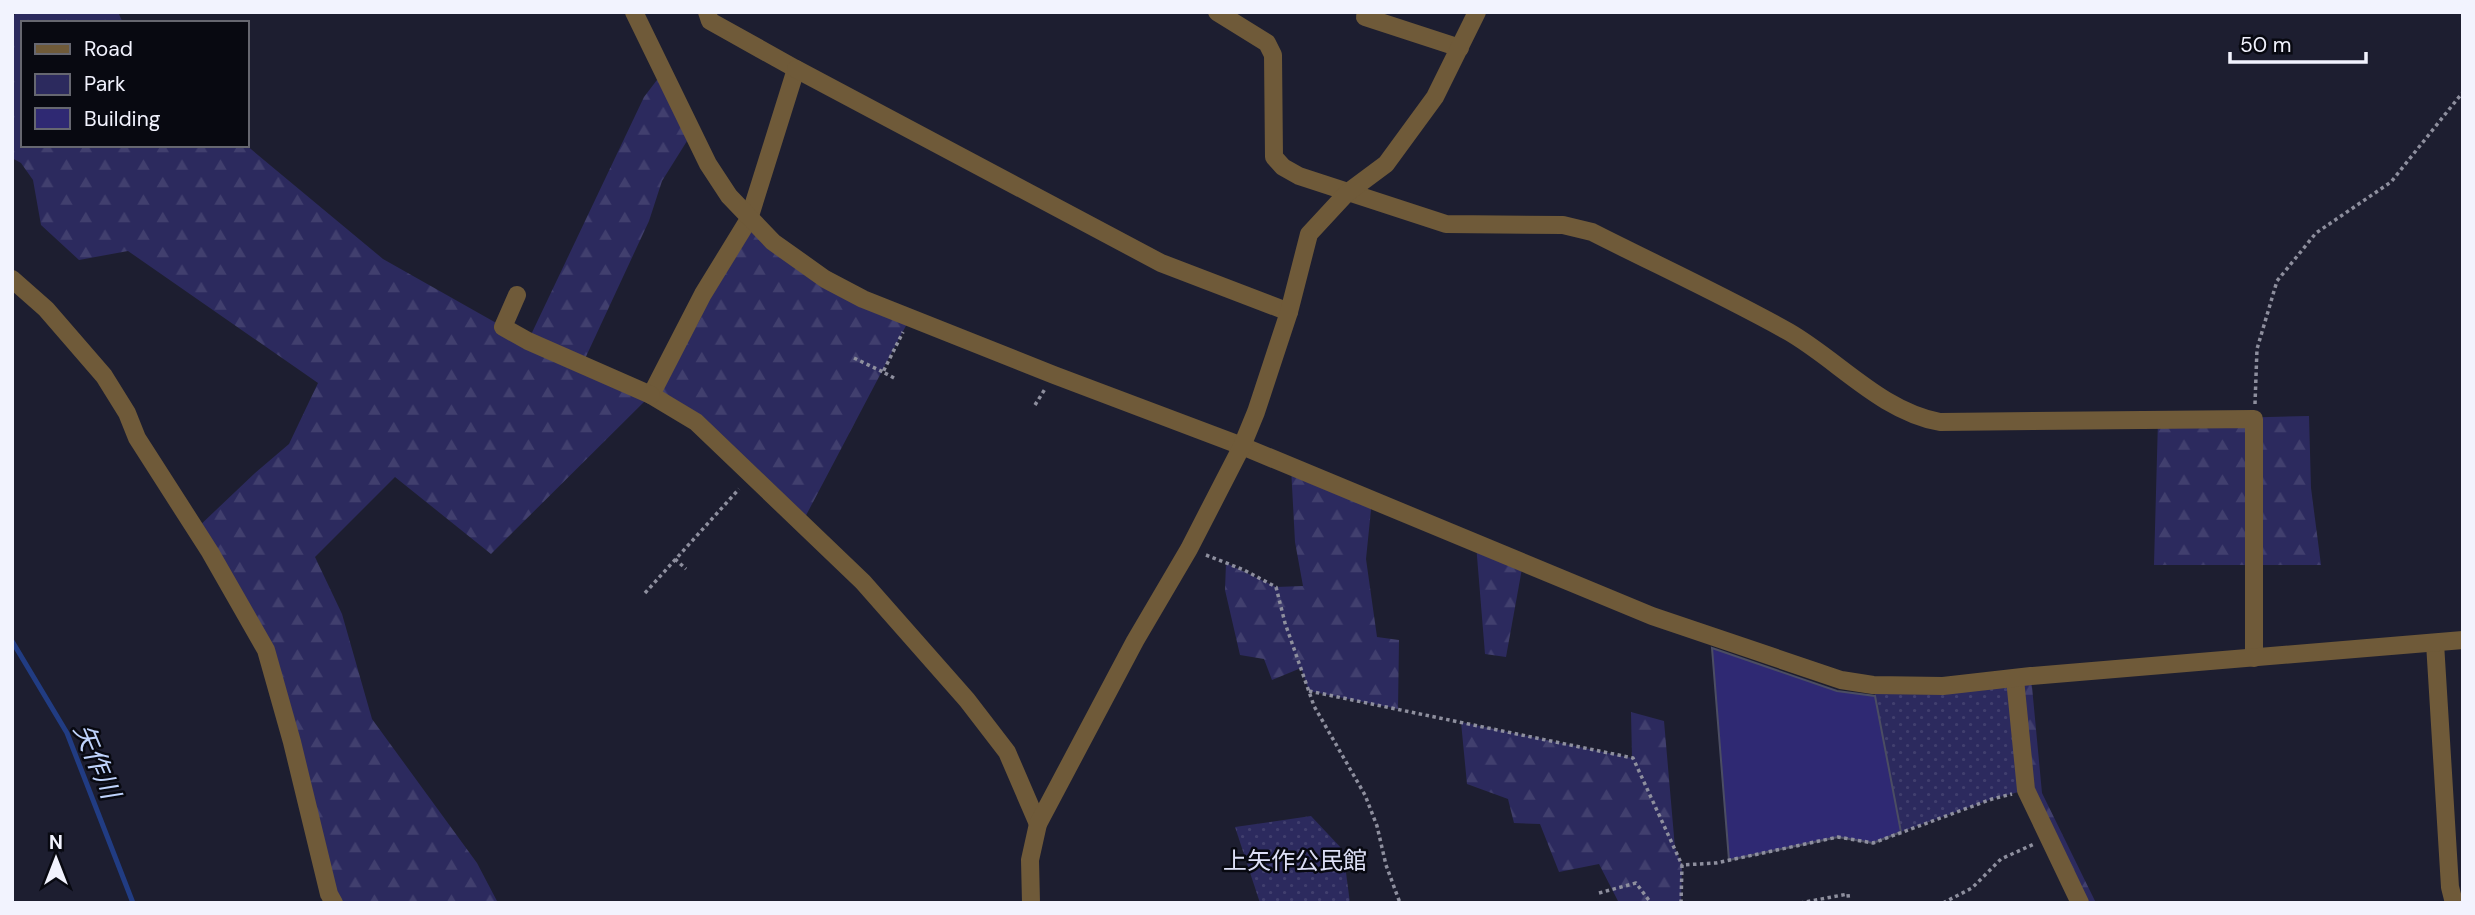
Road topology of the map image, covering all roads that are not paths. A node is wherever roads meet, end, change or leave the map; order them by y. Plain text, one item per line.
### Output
1 (634, 12) edge
2 (706, 12) edge
3 (1217, 12) edge
4 (1366, 12) edge
5 (1477, 12) edge
6 (1460, 48) junction
7 (796, 69) junction
8 (1347, 192) junction
9 (749, 219) junction
10 (12, 279) edge
11 (517, 295) dead end
12 (1289, 312) junction
13 (651, 395) junction
14 (1242, 446) junction
15 (2463, 640) edge
16 (2435, 643) junction
17 (2253, 658) junction
18 (2015, 679) junction
19 (1038, 824) junction
20 (334, 903) edge
21 (1031, 903) edge
22 (2080, 903) edge
23 (2454, 903) edge

1 - 9 street
2 - 7 street
3 - 8 street
4 - 6 street
5 - 6 street
6 - 8 street
7 - 9 street
7 - 12 street
8 - 12 street
8 - 17 street
9 - 13 street
9 - 14 street
10 - 20 street
11 - 13 street
12 - 14 street
13 - 19 street
14 - 18 street
14 - 19 street
15 - 16 street
16 - 17 street
16 - 23 street
17 - 18 street
18 - 22 street
19 - 21 street

